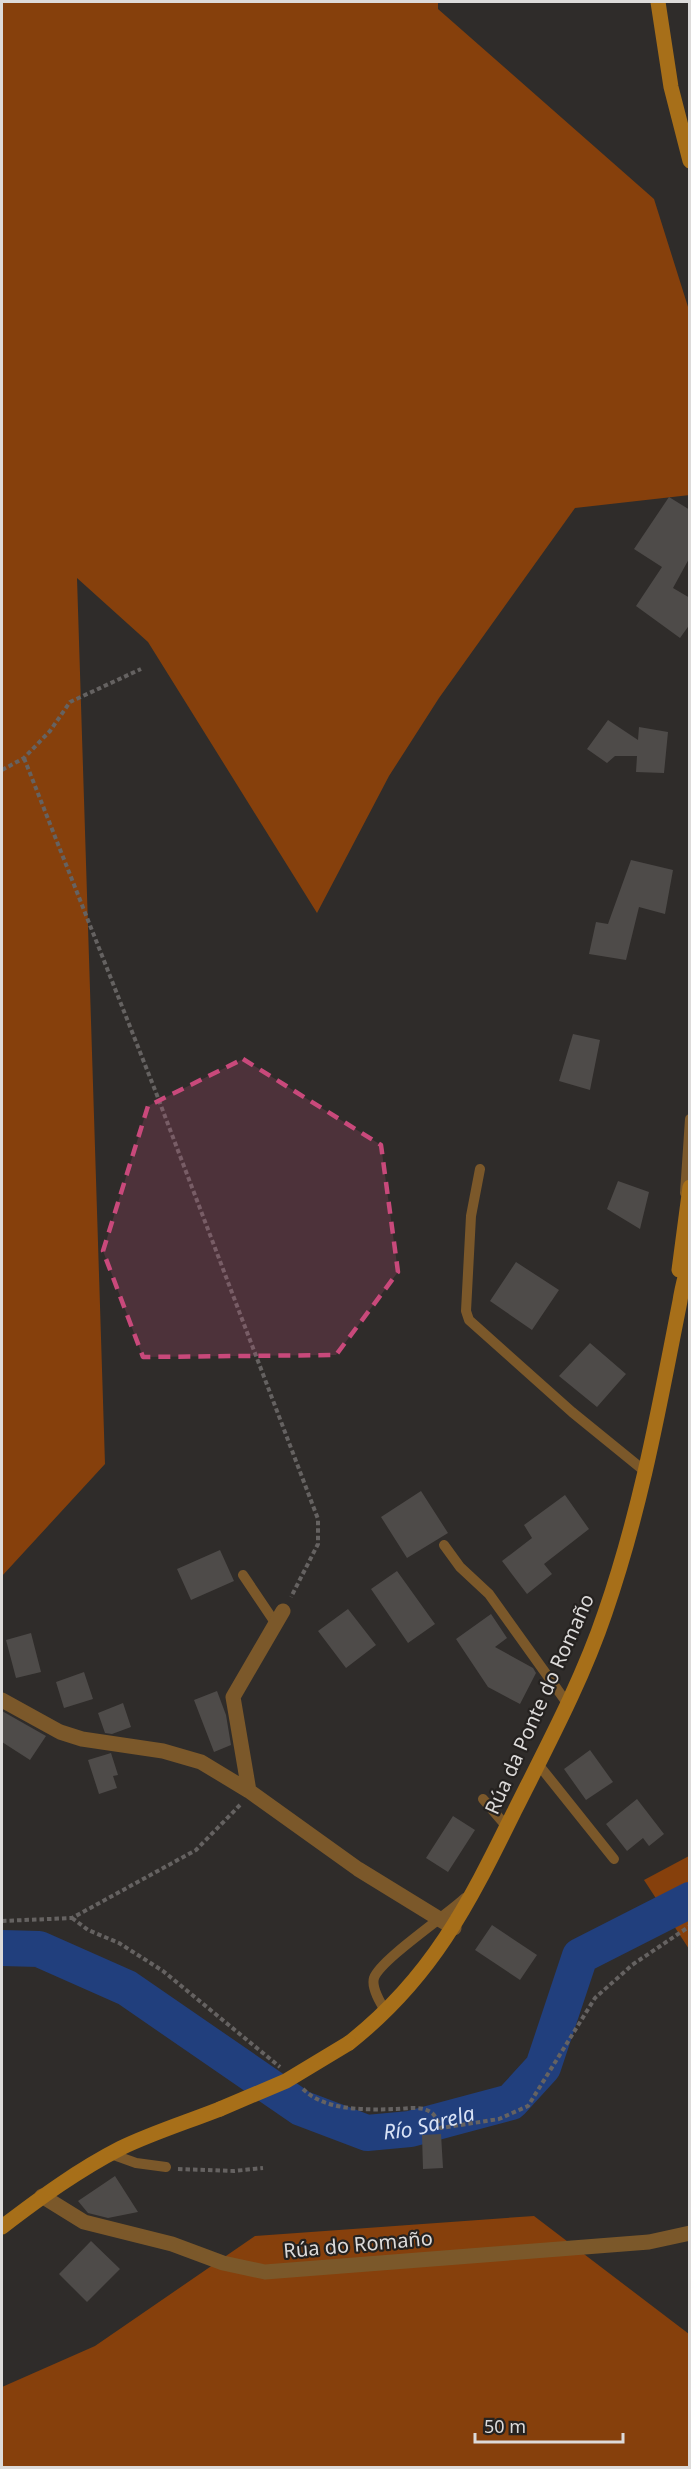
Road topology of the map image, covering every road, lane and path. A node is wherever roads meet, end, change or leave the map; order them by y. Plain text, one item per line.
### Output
1 (658, 2) edge
2 (690, 161) edge
3 (141, 669) dead end
4 (24, 758) junction
5 (2, 770) edge
6 (690, 1119) edge
7 (689, 1146) edge
8 (480, 1169) dead end
9 (690, 1187) edge
10 (686, 1207) junction
11 (690, 1256) edge
12 (680, 1300) junction
13 (647, 1473) junction
14 (444, 1545) dead end
15 (243, 1575) dead end
16 (280, 1617) junction
17 (2, 1700) edge
18 (567, 1703) junction
19 (538, 1764) junction
20 (249, 1791) junction
21 (483, 1799) dead end
22 (507, 1827) junction
23 (614, 1859) dead end
24 (72, 1918) junction
25 (2, 1921) edge
26 (447, 1924) junction
27 (690, 1926) edge
28 (386, 2012) junction
29 (284, 2071) dead end
30 (301, 2087) dead end
31 (111, 2154) junction
32 (166, 2167) joint
33 (263, 2169) dead end
34 (42, 2196) junction
35 (2, 2227) edge
36 (690, 2234) edge

1 - 2 main road
3 - 4 path
4 - 5 path
4 - 16 path
6 - 7 lane
7 - 10 lane
8 - 13 lane
9 - 10 main road
10 - 12 main road
11 - 12 main road
12 - 13 main road, Rúa da Ponte do Romaño
13 - 18 main road, Rúa da Ponte do Romaño
14 - 18 lane
15 - 16 lane
16 - 20 street
17 - 20 street
18 - 19 main road, Rúa da Ponte do Romaño
19 - 22 main road, Rúa da Ponte do Romaño
19 - 23 lane
20 - 24 path
20 - 26 street
21 - 22 lane
22 - 26 main road, Rúa da Ponte do Romaño
24 - 25 path
24 - 29 path
26 - 28 main road, Rúa da Ponte do Romaño
26 - 28 lane
27 - 30 path
28 - 31 main road, Rúa da Ponte do Romaño, bridge
31 - 32 lane
31 - 34 main road
32 - 33 path
34 - 35 main road
34 - 36 street, Rúa do Romaño

